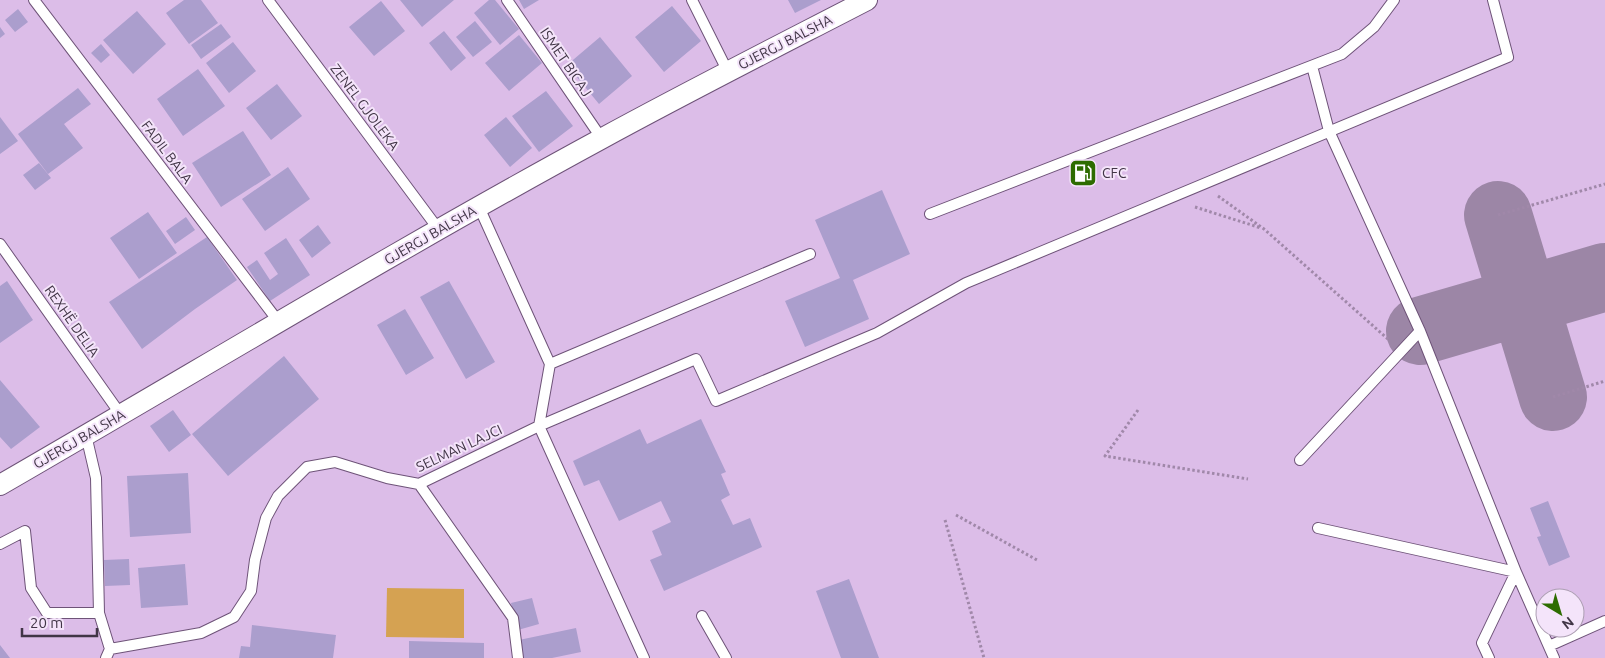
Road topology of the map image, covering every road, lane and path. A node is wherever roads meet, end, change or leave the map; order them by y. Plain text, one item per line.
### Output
1 (34, 0) edge
2 (268, 0) edge
3 (507, 0) edge
4 (692, 0) edge
5 (867, 0) edge
6 (1394, 0) edge
7 (1493, 0) edge
8 (1312, 66) junction
9 (728, 72) junction
10 (1329, 131) junction
11 (602, 139) junction
12 (1605, 184) edge
13 (1203, 185) junction
14 (1170, 199) junction
15 (479, 207) junction
16 (930, 214) dead end
17 (1498, 215) dead end
18 (1264, 229) junction
19 (439, 230) junction
20 (0, 244) edge
21 (810, 254) dead end
22 (278, 322) junction
23 (1420, 331) junction
24 (1392, 342) dead end
25 (550, 364) junction
26 (1605, 381) edge
27 (1553, 397) dead end
28 (1138, 410) dead end
29 (121, 415) junction
30 (539, 426) junction
31 (86, 435) junction
32 (1300, 460) dead end
33 (1248, 479) dead end
34 (0, 484) edge
35 (419, 484) junction
36 (956, 515) dead end
37 (945, 520) dead end
38 (1318, 528) dead end
39 (0, 544) edge
40 (1036, 560) dead end
41 (1516, 572) junction
42 (99, 613) junction
43 (702, 616) dead end
44 (1605, 621) edge
45 (1549, 646) junction
46 (108, 653) edge
47 (518, 658) edge
48 (644, 658) edge
49 (726, 658) edge
50 (984, 658) edge
51 (1489, 658) edge
52 (1554, 658) edge

1 - 22 lane, FADIL BALA
2 - 19 lane, ZENEL GJOLEKA
3 - 11 lane, ISMET BICAJ
4 - 9 lane
5 - 9 street, GJERGJ BALSHA
6 - 8 lane
7 - 10 lane
8 - 10 lane
8 - 16 lane
9 - 11 street, GJERGJ BALSHA
10 - 13 lane
10 - 23 lane
11 - 15 street, GJERGJ BALSHA
12 - 17 path
13 - 14 lane
13 - 18 path
14 - 18 path
14 - 30 lane, SELMAN LAJCI
15 - 19 street, GJERGJ BALSHA
15 - 25 lane
18 - 24 path
19 - 22 street, GJERGJ BALSHA
20 - 29 lane, REXHË DELIA
21 - 25 lane
22 - 29 street, GJERGJ BALSHA
23 - 32 lane
23 - 41 lane
25 - 30 lane
26 - 27 path
28 - 33 path
29 - 31 street, GJERGJ BALSHA
30 - 35 lane, SELMAN LAJCI
30 - 48 lane
31 - 34 street, GJERGJ BALSHA
31 - 42 lane
35 - 46 lane, SELMAN LAJCI
35 - 47 lane
36 - 40 path
37 - 50 path
38 - 41 lane
39 - 42 lane
41 - 45 lane
41 - 51 lane
42 - 46 lane
43 - 49 lane
44 - 45 lane
45 - 52 lane

